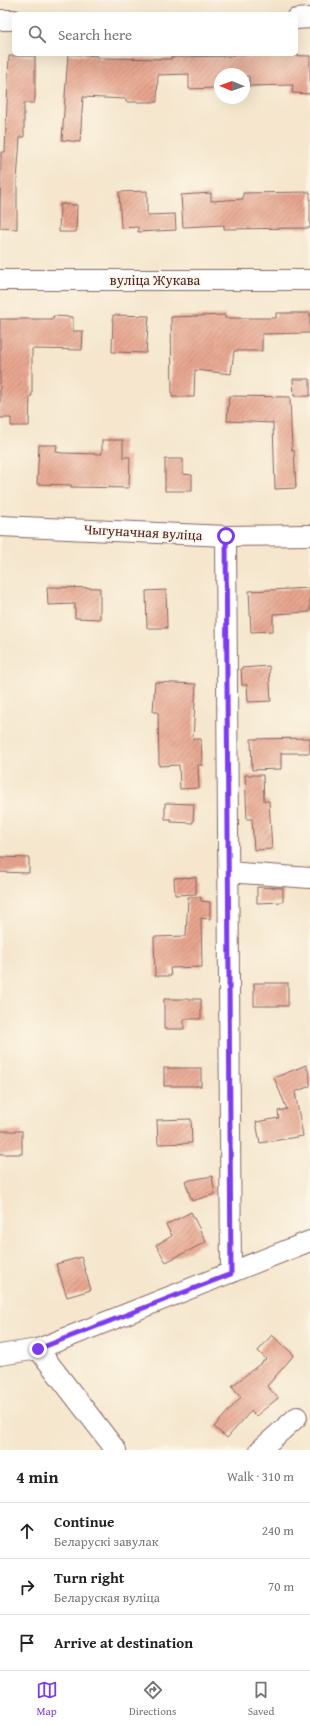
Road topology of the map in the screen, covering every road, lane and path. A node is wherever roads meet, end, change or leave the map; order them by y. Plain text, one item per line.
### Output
1 (298, 18) edge
2 (310, 18) edge
3 (0, 20) edge
4 (12, 20) edge
5 (0, 280) edge
6 (310, 280) edge
7 (0, 526) edge
8 (310, 535) edge
9 (226, 536) junction
10 (228, 872) junction
11 (310, 878) edge
12 (310, 1241) edge
13 (231, 1274) junction
14 (38, 1349) junction
15 (0, 1355) edge
16 (297, 1417) dead end
17 (116, 1450) edge
18 (260, 1450) edge

1 - 2 street
3 - 4 street
5 - 6 street, вуліца Жукава
7 - 9 street, Чыгуначная вуліца
8 - 9 street, Чыгуначная вуліца
9 - 10 street
10 - 11 street
10 - 13 street
12 - 13 street
13 - 14 street
14 - 15 street
14 - 17 street
16 - 18 street

